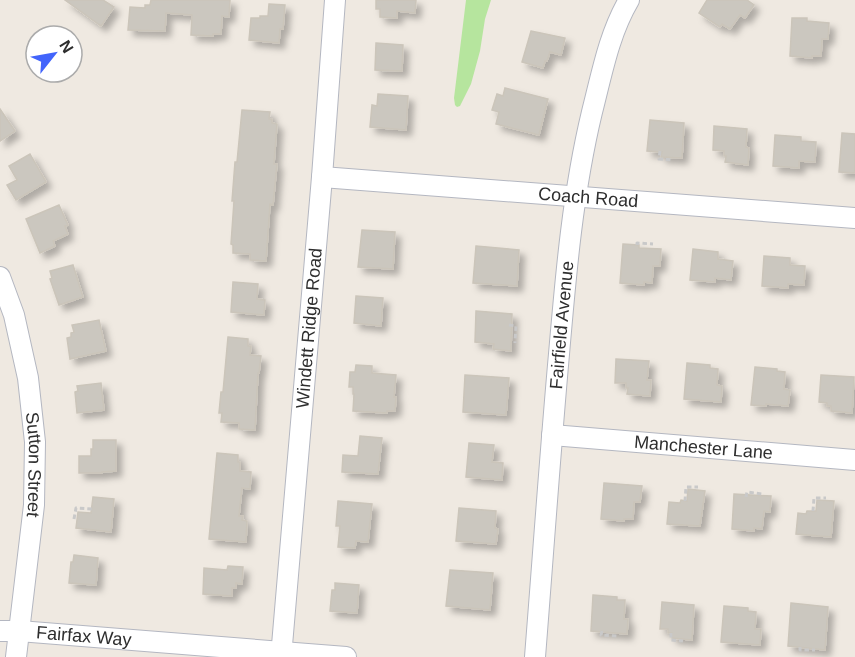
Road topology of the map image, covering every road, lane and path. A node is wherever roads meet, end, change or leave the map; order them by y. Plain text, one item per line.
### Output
1 (335, 0) edge
2 (629, 0) edge
3 (660, 151) dead end
4 (673, 160) dead end
5 (322, 177) junction
6 (575, 196) junction
7 (855, 218) edge
8 (653, 244) dead end
9 (637, 245) dead end
10 (0, 277) edge
11 (7, 317) edge
12 (509, 325) dead end
13 (515, 343) dead end
14 (552, 435) junction
15 (855, 460) edge
16 (698, 488) dead end
17 (762, 494) dead end
18 (746, 497) dead end
19 (826, 498) dead end
20 (685, 501) dead end
21 (92, 509) dead end
22 (813, 511) dead end
23 (74, 519) dead end
24 (9, 631) edge
25 (602, 631) dead end
26 (671, 633) dead end
27 (617, 636) dead end
28 (683, 641) dead end
29 (800, 647) dead end
30 (815, 650) dead end
31 (281, 654) edge
32 (16, 657) edge
33 (346, 657) edge
34 (535, 657) edge

1 - 5 street, Windett Ridge Road
2 - 6 street, Fairfield Avenue
3 - 4 path
5 - 6 street, Coach Road
5 - 31 street, Windett Ridge Road
6 - 7 street, Coach Road
6 - 14 street, Fairfield Avenue
8 - 9 path
10 - 11 street, Sutton Street
11 - 24 street, Sutton Street
12 - 13 path
14 - 15 street, Manchester Lane
14 - 34 street, Fairfield Avenue
16 - 20 path
17 - 18 path
19 - 22 path
21 - 23 path
24 - 31 street, Fairfax Way
24 - 32 street, Sutton Street
25 - 27 path
26 - 28 path
29 - 30 path
31 - 33 street, Fairfax Way

